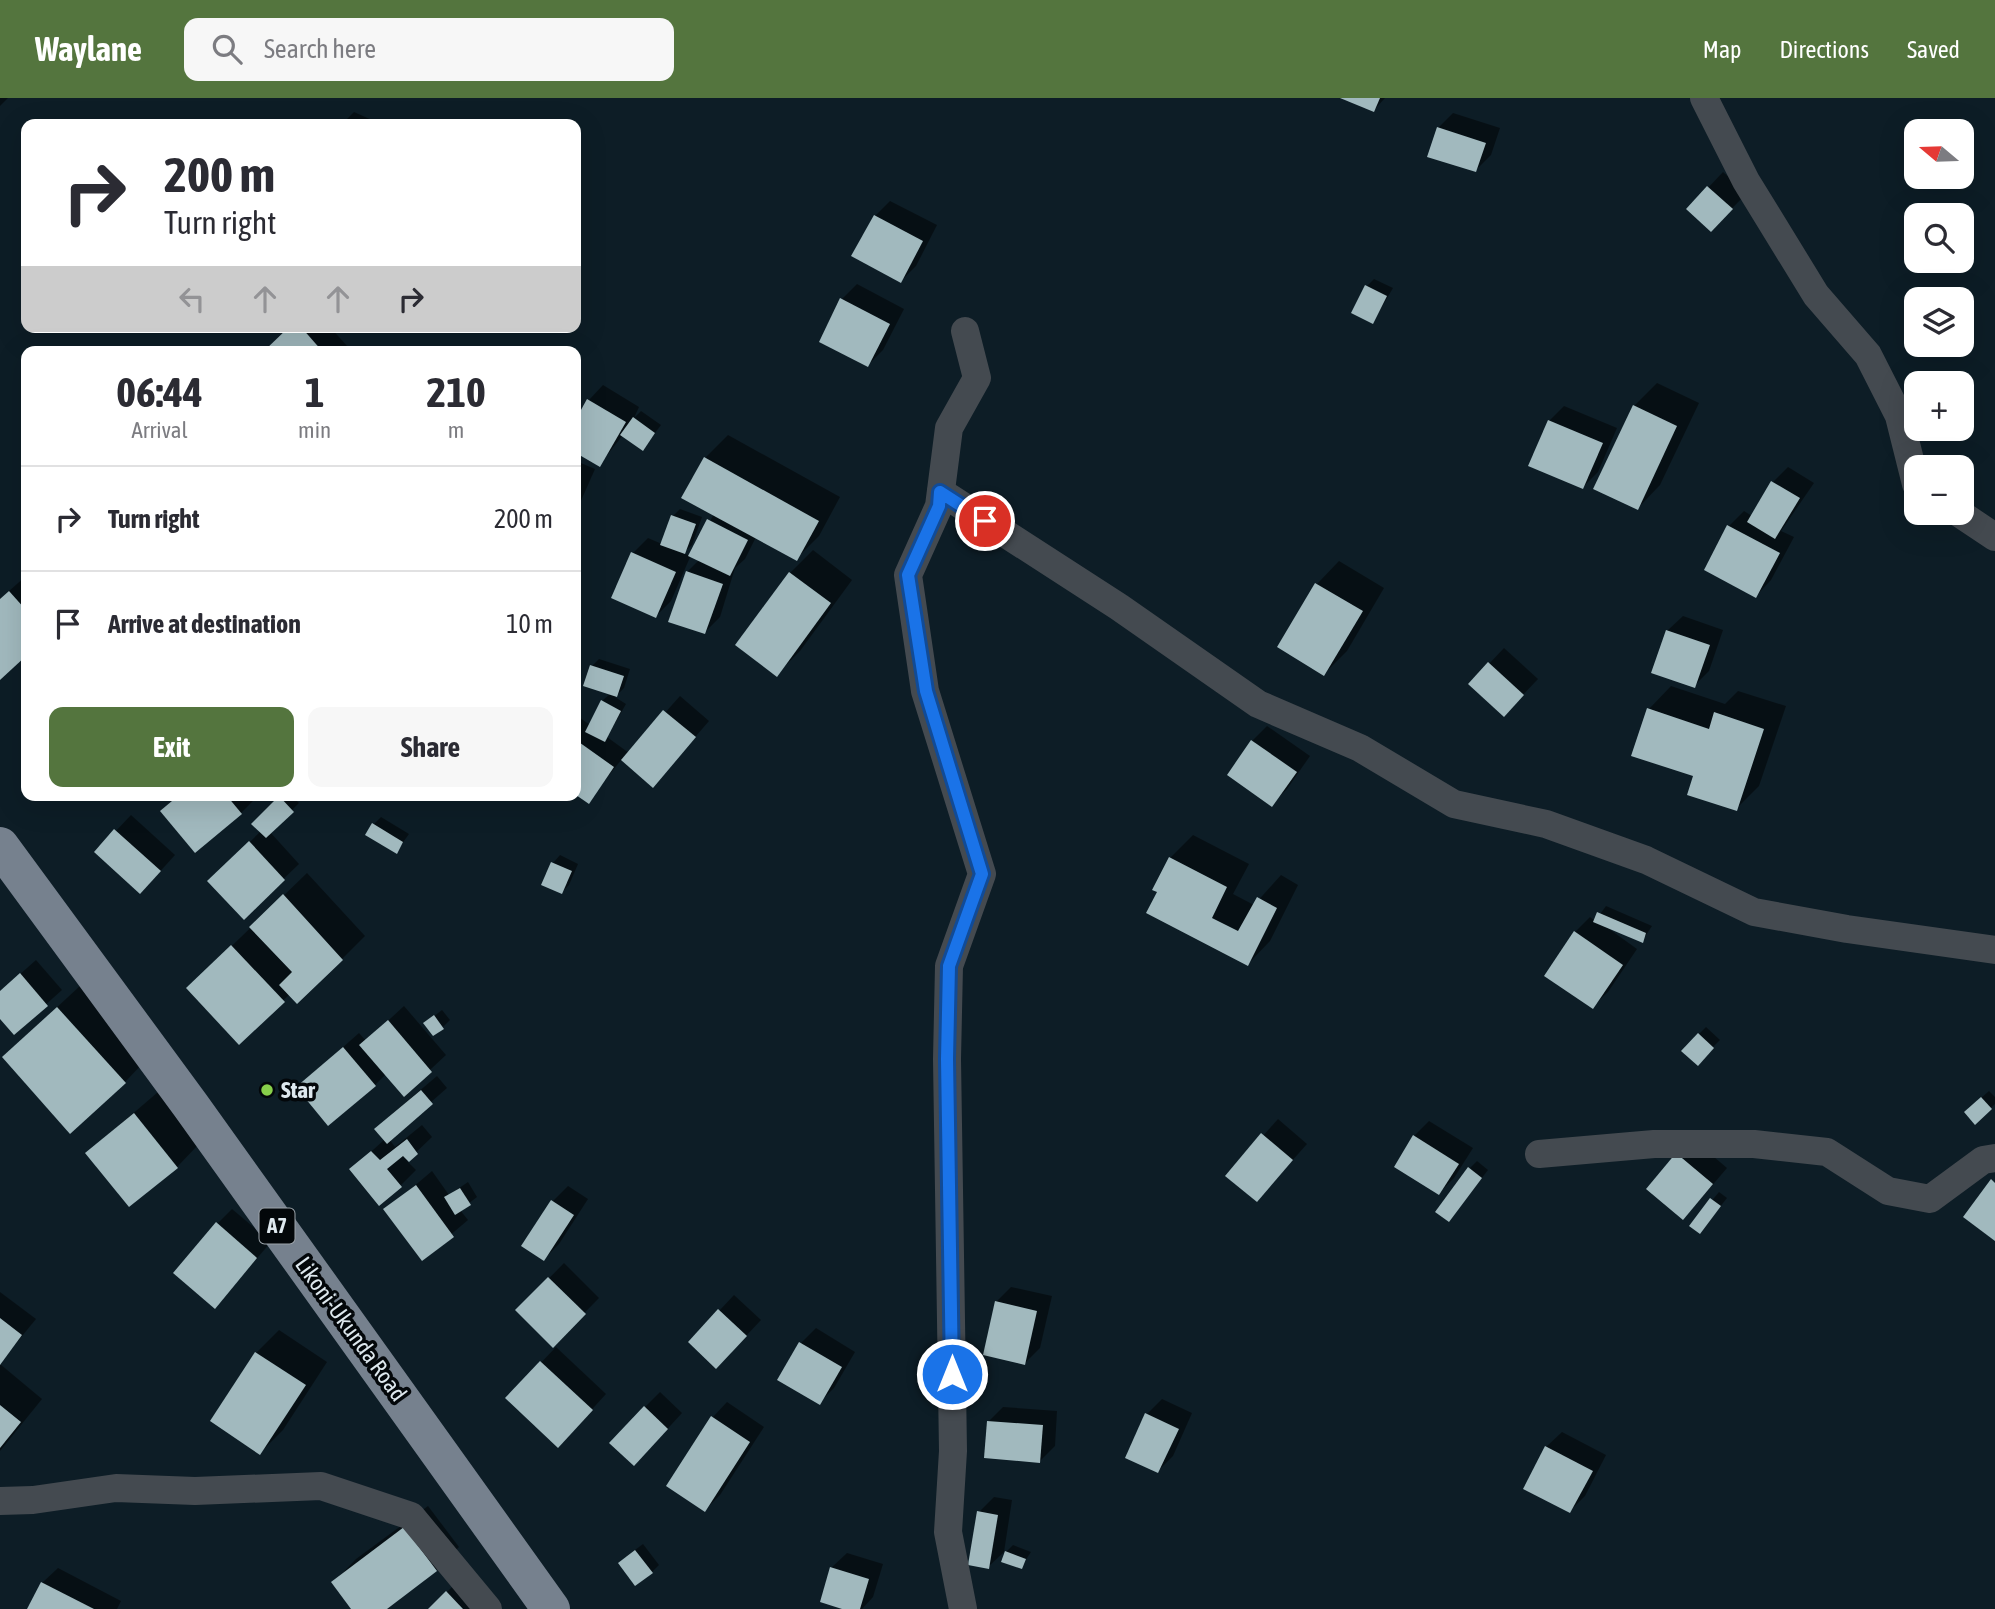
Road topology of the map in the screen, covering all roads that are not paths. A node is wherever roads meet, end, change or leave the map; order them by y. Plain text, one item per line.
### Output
1 (1704, 98) edge
2 (965, 331) dead end
3 (1909, 455) edge
4 (940, 492) junction
5 (1974, 523) edge
6 (1995, 537) edge
7 (0, 846) edge
8 (1995, 950) edge
9 (1539, 1154) dead end
10 (1995, 1158) edge
11 (0, 1501) edge
12 (488, 1609) edge
13 (551, 1609) edge
14 (963, 1609) edge

1 - 3 street
2 - 4 street
4 - 8 street
4 - 14 street
5 - 6 street
7 - 13 highway, Likoni-Ukunda Road / A7
9 - 10 street
11 - 12 street

